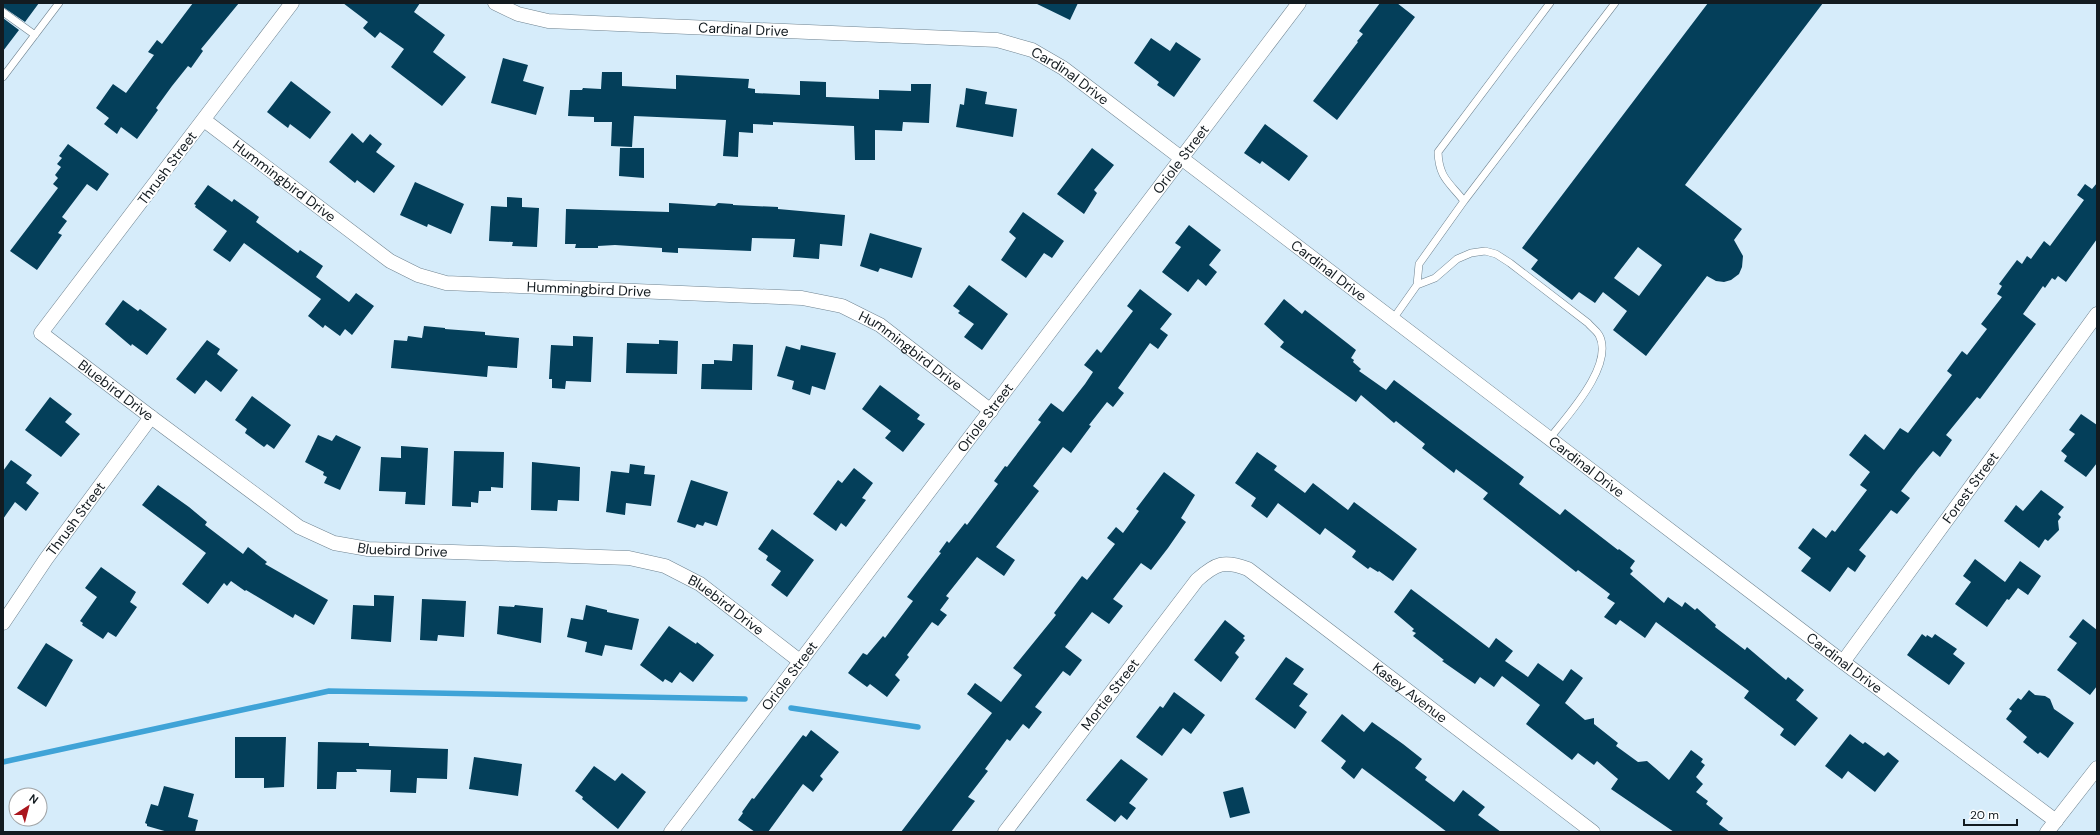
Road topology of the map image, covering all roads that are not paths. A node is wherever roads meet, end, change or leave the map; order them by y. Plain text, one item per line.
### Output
1 (59, 3) edge
2 (292, 3) edge
3 (495, 3) edge
4 (1299, 3) edge
5 (1550, 3) edge
6 (1615, 3) edge
7 (3, 12) edge
8 (35, 35) junction
9 (3, 77) edge
10 (204, 120) junction
11 (1182, 158) junction
12 (1464, 201) junction
13 (1417, 285) junction
14 (2097, 314) edge
15 (1393, 319) junction
16 (41, 333) joint
17 (991, 411) junction
18 (151, 417) junction
19 (1550, 438) junction
20 (1221, 563) joint
21 (3, 623) edge
22 (801, 662) junction
23 (1843, 662) junction
24 (2097, 768) edge
25 (2052, 826) edge
26 (670, 832) edge
27 (1005, 832) edge
28 (1593, 832) edge

1 - 8 lane
2 - 10 street, Thrush Street
3 - 11 street, Cardinal Drive
4 - 11 street, Oriole Street
5 - 12 lane
6 - 12 lane
7 - 8 lane
8 - 9 lane
10 - 16 street, Thrush Street
10 - 17 street, Hummingbird Drive
11 - 15 street, Cardinal Drive
11 - 17 street, Oriole Street
12 - 13 lane
13 - 15 lane
13 - 19 lane
14 - 23 street, Forest Street
15 - 19 street, Cardinal Drive
16 - 18 street, Bluebird Drive
17 - 22 street, Oriole Street
18 - 21 street, Thrush Street
18 - 22 street, Bluebird Drive
19 - 23 street, Cardinal Drive
20 - 27 street, Mortie Street
20 - 28 street, Kasey Avenue
22 - 26 street, Oriole Street
23 - 25 street, Cardinal Drive
24 - 25 street

